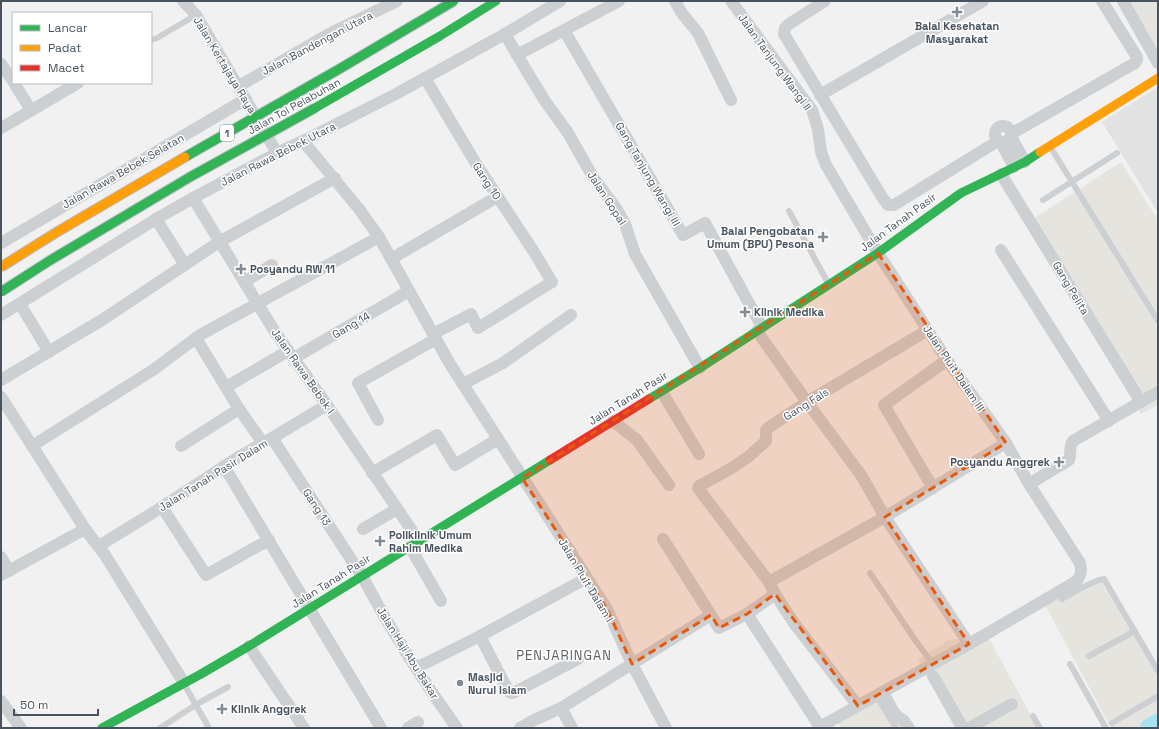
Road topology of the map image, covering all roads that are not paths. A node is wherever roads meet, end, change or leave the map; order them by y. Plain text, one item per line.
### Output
1 (183, 1) edge
2 (397, 1) edge
3 (454, 1) edge
4 (496, 1) edge
5 (560, 1) edge
6 (619, 1) edge
7 (675, 1) edge
8 (731, 1) edge
9 (825, 1) edge
10 (983, 1) edge
11 (1102, 1) edge
12 (1123, 1) edge
13 (196, 15) junction
14 (564, 30) junction
15 (505, 34) junction
16 (152, 40) edge
17 (517, 55) junction
18 (1158, 63) edge
19 (1, 64) edge
20 (425, 78) junction
21 (1158, 78) edge
22 (12, 79) edge
23 (15, 84) edge
24 (76, 84) edge
25 (239, 86) junction
26 (820, 95) junction
27 (246, 99) junction
28 (731, 100) dead end
29 (31, 110) junction
30 (1, 128) edge
31 (1005, 139) junction
32 (303, 141) junction
33 (1050, 146) junction
34 (277, 152) junction
35 (1117, 153) dead end
36 (1019, 165) junction
37 (1002, 174) junction
38 (335, 178) junction
39 (1072, 182) junction
40 (497, 197) junction
41 (193, 198) junction
42 (1043, 200) dead end
43 (789, 211) dead end
44 (156, 219) junction
45 (379, 237) junction
46 (219, 242) junction
47 (1, 243) edge
48 (1, 247) edge
49 (1001, 250) dead end
50 (878, 253) junction
51 (391, 259) junction
52 (185, 265) junction
53 (272, 265) dead end
54 (1, 267) edge
55 (244, 282) junction
56 (828, 284) junction
57 (409, 291) junction
58 (1, 292) edge
59 (33, 295) junction
60 (20, 304) junction
61 (258, 304) junction
62 (1, 315) edge
63 (571, 315) dead end
64 (1158, 321) edge
65 (759, 329) junction
66 (928, 330) junction
67 (435, 337) junction
68 (196, 338) junction
69 (49, 352) junction
70 (291, 354) junction
71 (947, 360) junction
72 (700, 368) junction
73 (1, 380) edge
74 (463, 384) junction
75 (226, 387) junction
76 (662, 392) junction
77 (1158, 392) edge
78 (1, 398) edge
79 (807, 402) junction
80 (1141, 402) junction
81 (327, 405) junction
82 (239, 409) junction
83 (378, 420) dead end
84 (613, 421) junction
85 (1109, 421) junction
86 (498, 439) junction
87 (268, 440) junction
88 (1006, 443) junction
89 (32, 446) junction
90 (181, 446) dead end
91 (699, 454) dead end
92 (224, 466) junction
93 (372, 473) junction
94 (522, 478) junction
95 (1029, 484) junction
96 (670, 486) dead end
97 (933, 488) junction
98 (162, 507) junction
99 (397, 509) junction
100 (885, 517) junction
101 (85, 529) junction
102 (363, 529) dead end
103 (663, 539) dead end
104 (269, 540) junction
105 (414, 544) junction
106 (98, 546) junction
107 (1, 557) edge
108 (5, 573) edge
109 (870, 573) dead end
110 (362, 576) junction
111 (587, 578) junction
112 (769, 582) junction
113 (775, 594) junction
114 (1062, 599) dead end
115 (441, 601) dead end
116 (310, 609) junction
117 (747, 614) junction
118 (711, 615) junction
119 (1135, 631) junction
120 (480, 636) junction
121 (969, 644) junction
122 (249, 646) junction
123 (1090, 656) dead end
124 (578, 659) dead end
125 (632, 664) junction
126 (933, 664) junction
127 (1070, 664) dead end
128 (416, 668) junction
129 (1158, 671) edge
130 (933, 676) dead end
131 (184, 684) junction
132 (228, 687) dead end
133 (1158, 696) edge
134 (881, 697) junction
135 (1, 701) edge
136 (197, 704) junction
137 (1012, 704) dead end
138 (858, 706) junction
139 (561, 708) junction
140 (1033, 716) dead end
141 (1112, 723) dead end
142 (119, 724) edge
143 (819, 727) edge
144 (21, 728) edge
145 (102, 728) edge
146 (160, 728) edge
147 (209, 728) edge
148 (304, 728) edge
149 (381, 728) edge
150 (457, 728) edge
151 (520, 728) edge
152 (572, 728) edge
153 (666, 728) edge
154 (896, 728) edge
155 (909, 728) edge
156 (962, 728) edge
157 (969, 728) edge
158 (1040, 728) edge
159 (1106, 728) edge

1 - 13 street, Jalan Kertajaya Raya
2 - 25 street, Jalan Bandengan Utara
3 - 54 main road, Jalan Tol Pelabuhan / 1, bridge
4 - 58 main road, Jalan Tol Pelabuhan / 1, bridge
5 - 15 street, Jalan Rawa Bebek Utara
6 - 14 street
7 - 28 street
8 - 50 street, Jalan Tanjung Wangi II
9 - 26 street
10 - 26 street
11 - 31 street
12 - 18 street
13 - 16 lane
13 - 25 street, Jalan Kertajaya Raya
14 - 17 street
14 - 65 street, Gang Tanjung Wangi III
15 - 17 street, Jalan Gopal
15 - 20 street, Jalan Rawa Bebek Utara
17 - 72 street, Jalan Gopal
19 - 22 street
20 - 32 street, Jalan Rawa Bebek Utara
20 - 40 street, Gang 10
21 - 33 main road, Jalan Tanah Pasir
23 - 29 street
24 - 29 street
25 - 27 street, Jalan Kertajaya Raya
26 - 31 street
27 - 34 street, Jalan Kertajaya Raya
27 - 47 street, Jalan Rawa Bebek Selatan
29 - 30 street
31 - 36 street
32 - 34 street, Jalan Rawa Bebek Utara
32 - 38 street
33 - 36 main road, Jalan Tanah Pasir
33 - 39 lane
34 - 41 street, Jalan Rawa Bebek Utara
35 - 39 lane
36 - 37 main road, Jalan Tanah Pasir
37 - 50 main road, Jalan Tanah Pasir
37 - 80 street, Gang Pelita
38 - 45 street
38 - 46 street
39 - 42 lane
39 - 64 lane
40 - 51 street
40 - 67 street, Gang 10
41 - 44 street, Jalan Rawa Bebek Utara
41 - 46 street, Jalan Rawa Bebek I
43 - 56 lane
44 - 52 street
44 - 59 street, Jalan Rawa Bebek Utara
45 - 51 street
45 - 61 street
46 - 52 street
46 - 55 street, Jalan Rawa Bebek I
48 - 59 street
49 - 85 street
50 - 56 main road, Jalan Tanah Pasir
50 - 66 street, Jalan Pluit Dalam III
51 - 57 street
52 - 69 street
53 - 55 street
55 - 61 street, Jalan Rawa Bebek I
56 - 65 main road, Jalan Tanah Pasir
57 - 67 street
57 - 70 street, Gang 14
59 - 60 street, Jalan Rawa Bebek Utara
60 - 62 street, Jalan Rawa Bebek Utara
60 - 69 street
61 - 68 street
61 - 70 street, Jalan Rawa Bebek I
63 - 74 street
65 - 72 main road, Jalan Tanah Pasir
65 - 79 street
66 - 71 street, Jalan Pluit Dalam III
66 - 79 street, Gang Fals
67 - 74 street
67 - 83 street
68 - 75 street, Gang 13
68 - 89 street
69 - 73 street
70 - 75 street, Gang 14
70 - 81 street, Jalan Rawa Bebek I
71 - 88 street, Jalan Pluit Dalam III
71 - 97 street
72 - 76 main road, Jalan Tanah Pasir
74 - 86 street
75 - 82 street, Gang 13
76 - 84 main road, Jalan Tanah Pasir
76 - 91 street
77 - 80 street
78 - 89 street
79 - 100 street
79 - 112 street, Gang Fals
80 - 85 street
81 - 87 street, Jalan Tanah Pasir Dalam
81 - 93 street, Jalan Rawa Bebek I
82 - 87 street, Gang 13
82 - 90 street
84 - 94 main road, Jalan Tanah Pasir
84 - 96 street
85 - 95 street
86 - 93 street
86 - 94 street
87 - 92 street, Jalan Tanah Pasir Dalam
87 - 110 street, Gang 13
88 - 95 street, Jalan Pluit Dalam III
88 - 97 street
89 - 101 street
92 - 98 street, Jalan Tanah Pasir Dalam
92 - 104 street
93 - 99 street, Jalan Rawa Bebek I
94 - 105 main road, Jalan Tanah Pasir
94 - 111 street, Jalan Pluit Dalam I
95 - 121 street, Jalan Pluit Dalam III
97 - 100 street
98 - 104 street
98 - 106 street, Jalan Tanah Pasir Dalam
99 - 102 street
99 - 105 street, Jalan Rawa Bebek I
100 - 112 street
100 - 121 street
101 - 106 street
101 - 108 street
103 - 118 street
104 - 116 street
105 - 110 main road, Jalan Tanah Pasir
105 - 115 street, Jalan Rawa Bebek I
106 - 131 street
107 - 108 street
109 - 126 lane
110 - 116 main road, Jalan Tanah Pasir
110 - 128 street, Jalan Haji Abu Bakar
111 - 120 street
111 - 125 street, Jalan Pluit Dalam I
112 - 113 street
113 - 117 street
113 - 138 street
114 - 119 lane
116 - 122 main road, Jalan Tanah Pasir
116 - 149 street
117 - 118 street
117 - 143 street
118 - 125 street
119 - 123 lane
119 - 129 lane
120 - 124 street
120 - 128 street
121 - 126 street
122 - 131 main road, Jalan Tanah Pasir
122 - 148 street
125 - 139 street
125 - 153 street, Jalan Pluit Dalam I
126 - 134 street
127 - 159 lane
128 - 150 street, Jalan Haji Abu Bakar
130 - 156 street
131 - 136 lane
131 - 142 main road, Jalan Tanah Pasir
132 - 136 lane
133 - 141 lane
134 - 138 street
134 - 154 lane
134 - 155 street
135 - 144 street
136 - 146 lane
136 - 147 lane
137 - 157 street
138 - 143 street
139 - 151 street
139 - 152 street
140 - 158 lane
142 - 145 main road, Jalan Tanah Pasir

